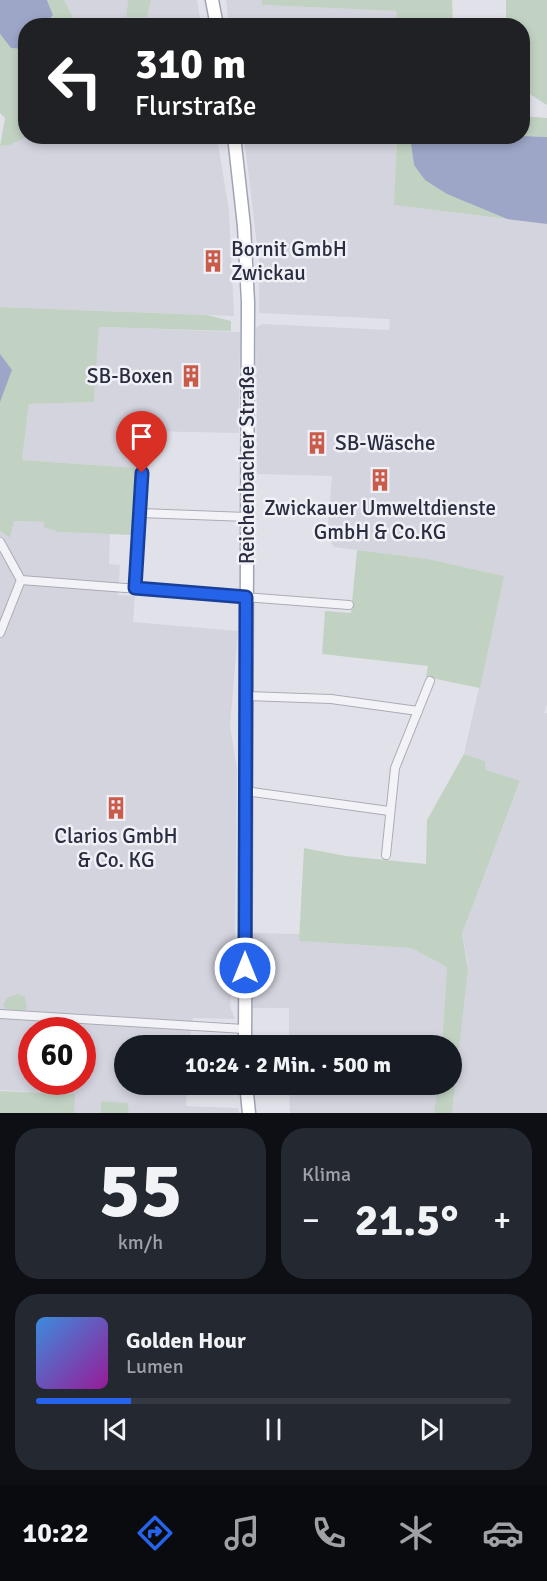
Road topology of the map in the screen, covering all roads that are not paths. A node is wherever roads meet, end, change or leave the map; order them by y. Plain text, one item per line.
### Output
1 (212, 0) edge
2 (215, 18) edge
3 (235, 144) edge
4 (143, 444) dead end
5 (140, 513) junction
6 (247, 517) junction
7 (0, 542) edge
8 (21, 580) junction
9 (135, 588) junction
10 (246, 597) junction
11 (349, 605) dead end
12 (0, 633) edge
13 (430, 681) dead end
14 (246, 696) junction
15 (418, 711) junction
16 (245, 791) junction
17 (389, 811) junction
18 (386, 855) dead end
19 (0, 1014) edge
20 (244, 1029) junction
21 (244, 1035) edge
22 (247, 1095) edge
23 (249, 1113) edge

1 - 2 main road
3 - 6 main road, Reichenbacher Straße
4 - 5 street
5 - 6 street
5 - 9 street
6 - 10 main road, Reichenbacher Straße
7 - 8 street
8 - 9 street
8 - 12 street
9 - 10 street
10 - 11 street
10 - 14 main road, Reichenbacher Straße
13 - 15 street
14 - 15 street
14 - 16 main road, Reichenbacher Straße
15 - 17 street
16 - 17 street
16 - 20 main road, Reichenbacher Straße
17 - 18 street
19 - 20 street
20 - 21 main road, Reichenbacher Straße
22 - 23 main road

